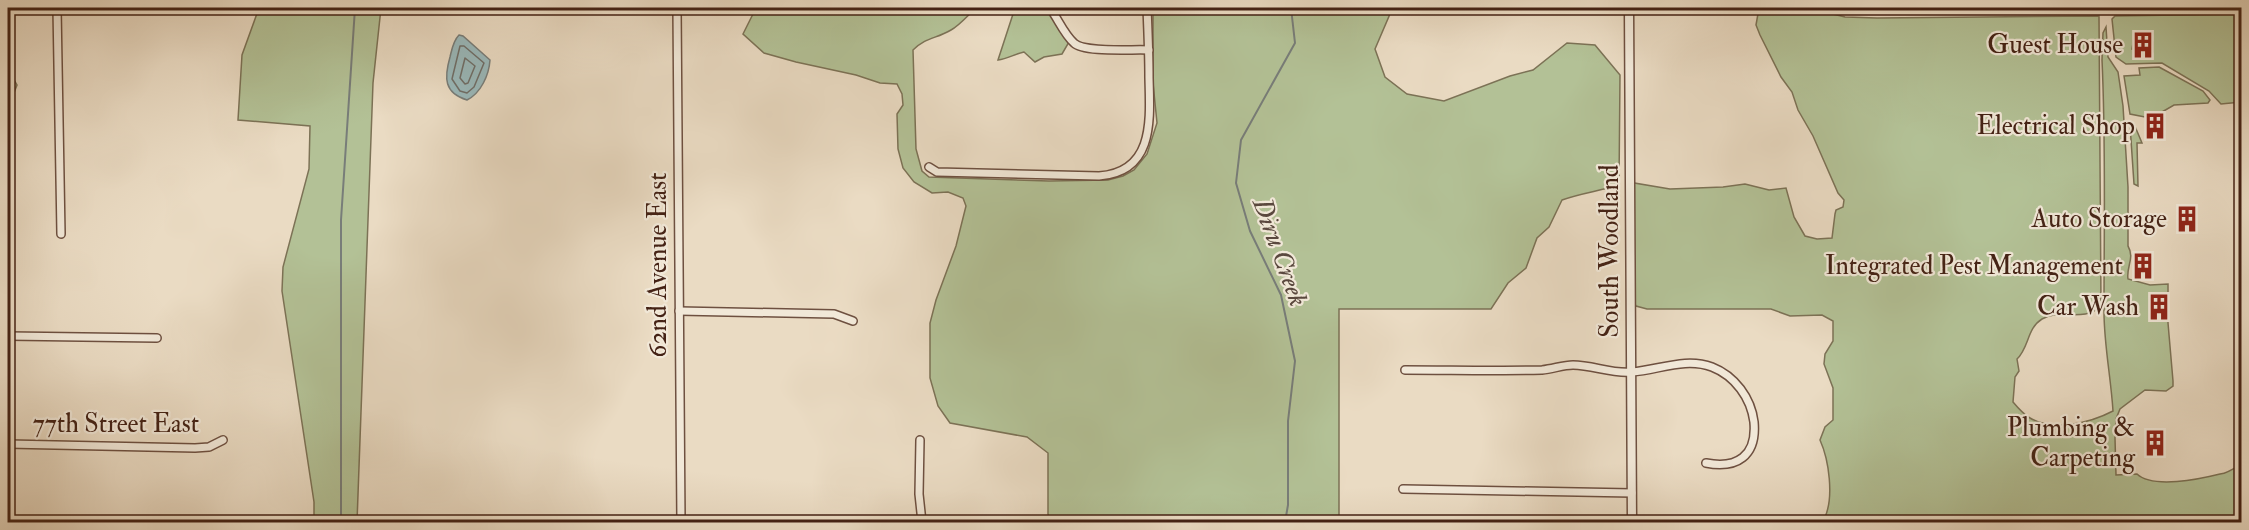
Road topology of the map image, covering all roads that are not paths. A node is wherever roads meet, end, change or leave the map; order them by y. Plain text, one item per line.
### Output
1 (57, 8) edge
2 (677, 8) edge
3 (1050, 8) edge
4 (1148, 8) edge
5 (1629, 8) edge
6 (1880, 8) edge
7 (1963, 8) edge
8 (1149, 50) junction
9 (929, 167) dead end
10 (61, 234) dead end
11 (680, 311) junction
12 (853, 321) dead end
13 (8, 336) edge
14 (157, 338) dead end
15 (1406, 370) dead end
16 (1632, 372) junction
17 (223, 440) dead end
18 (920, 440) dead end
19 (8, 444) edge
20 (1706, 463) dead end
21 (1403, 489) dead end
22 (1632, 494) junction
23 (681, 522) edge
24 (922, 522) edge
25 (1632, 522) edge

1 - 10 street
2 - 11 street, 62nd Avenue East
3 - 8 street
4 - 8 street
5 - 16 street, South Woodland
6 - 7 main road
8 - 9 street
11 - 12 street
11 - 23 street, 62nd Avenue East
13 - 14 street
15 - 16 street
16 - 20 street
16 - 22 street, South Woodland
17 - 19 street, 77th Street East
18 - 24 street
21 - 22 street
22 - 25 street, South Woodland

